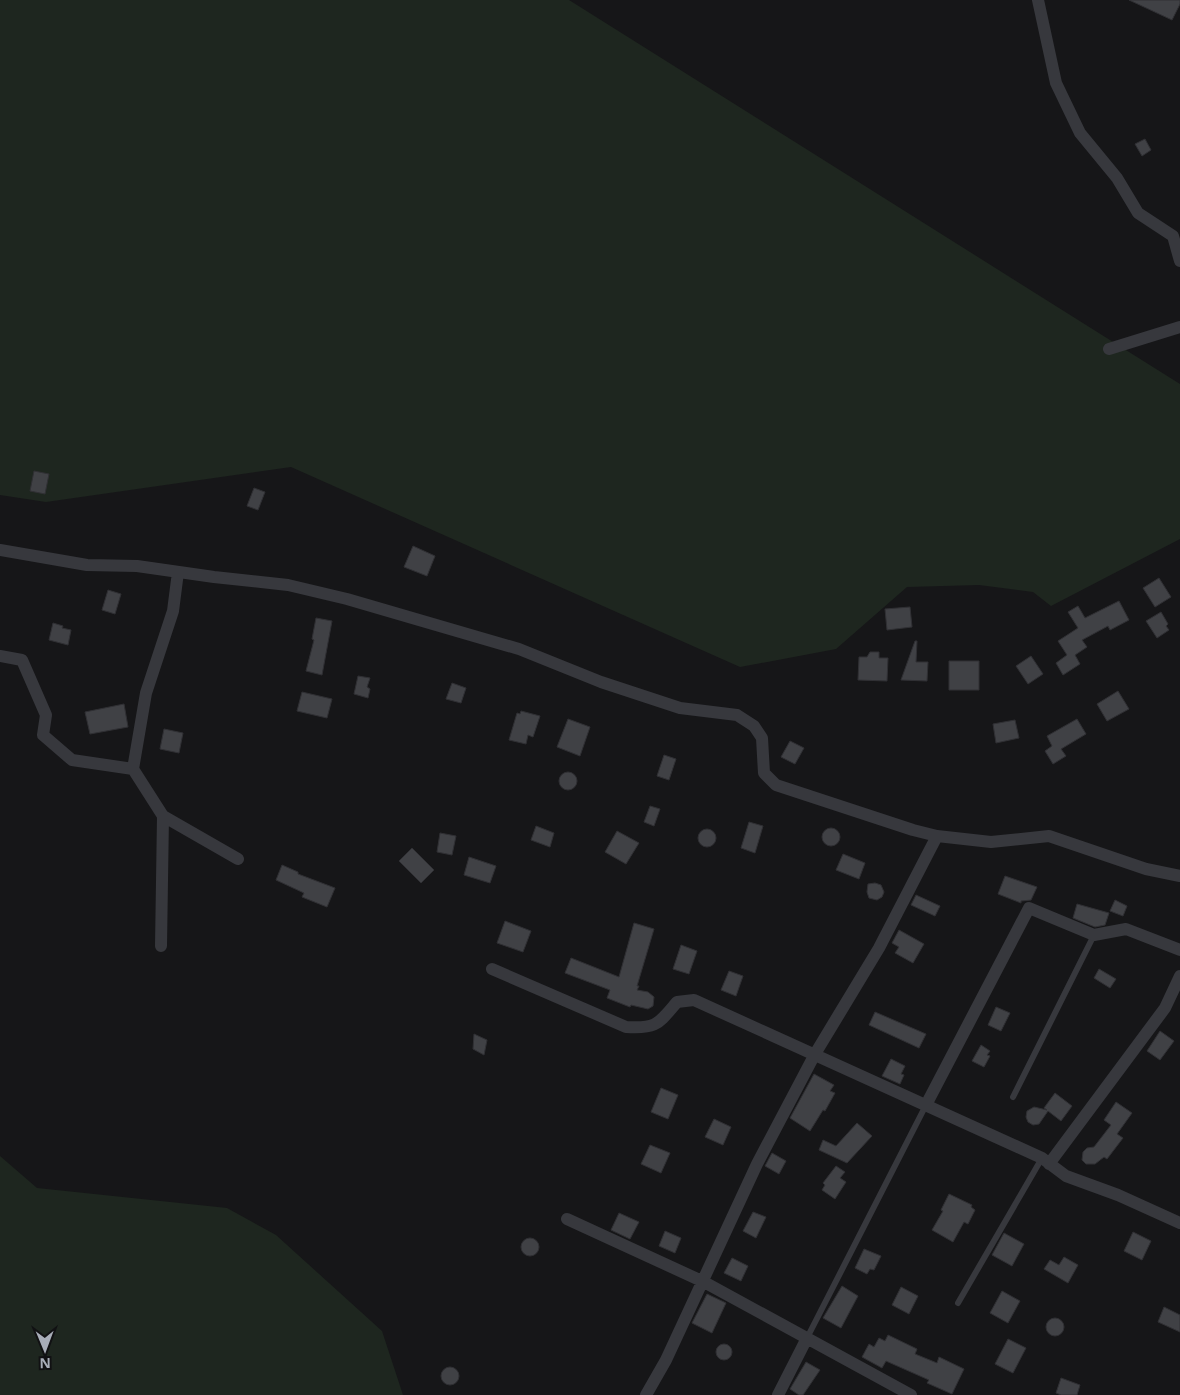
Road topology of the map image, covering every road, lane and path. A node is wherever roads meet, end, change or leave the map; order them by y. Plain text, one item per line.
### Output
1 (1038, 0) edge
2 (1180, 261) edge
3 (1180, 327) edge
4 (1109, 349) dead end
5 (0, 550) edge
6 (178, 572) junction
7 (0, 656) edge
8 (133, 769) junction
9 (163, 816) junction
10 (937, 836) junction
11 (238, 859) dead end
12 (1180, 876) edge
13 (1094, 935) junction
14 (161, 946) dead end
15 (1180, 950) edge
16 (492, 969) dead end
17 (1180, 976) edge
18 (815, 1054) junction
19 (1013, 1097) dead end
20 (926, 1105) junction
21 (1046, 1161) junction
22 (566, 1219) dead end
23 (1180, 1223) edge
24 (704, 1282) junction
25 (958, 1303) dead end
26 (807, 1338) junction
27 (646, 1395) edge
28 (778, 1395) edge
29 (911, 1395) edge

1 - 2 street
3 - 4 street
5 - 6 street
6 - 8 street
6 - 10 street
7 - 8 street
8 - 9 street
9 - 11 street
9 - 14 street
10 - 12 street
10 - 18 street
13 - 15 street
13 - 19 lane
13 - 20 street
16 - 18 street
17 - 21 street
18 - 20 street
18 - 24 street
20 - 21 street
20 - 26 lane
21 - 23 street
21 - 25 lane
22 - 24 street
24 - 26 street
24 - 27 street
26 - 28 street
26 - 29 street

